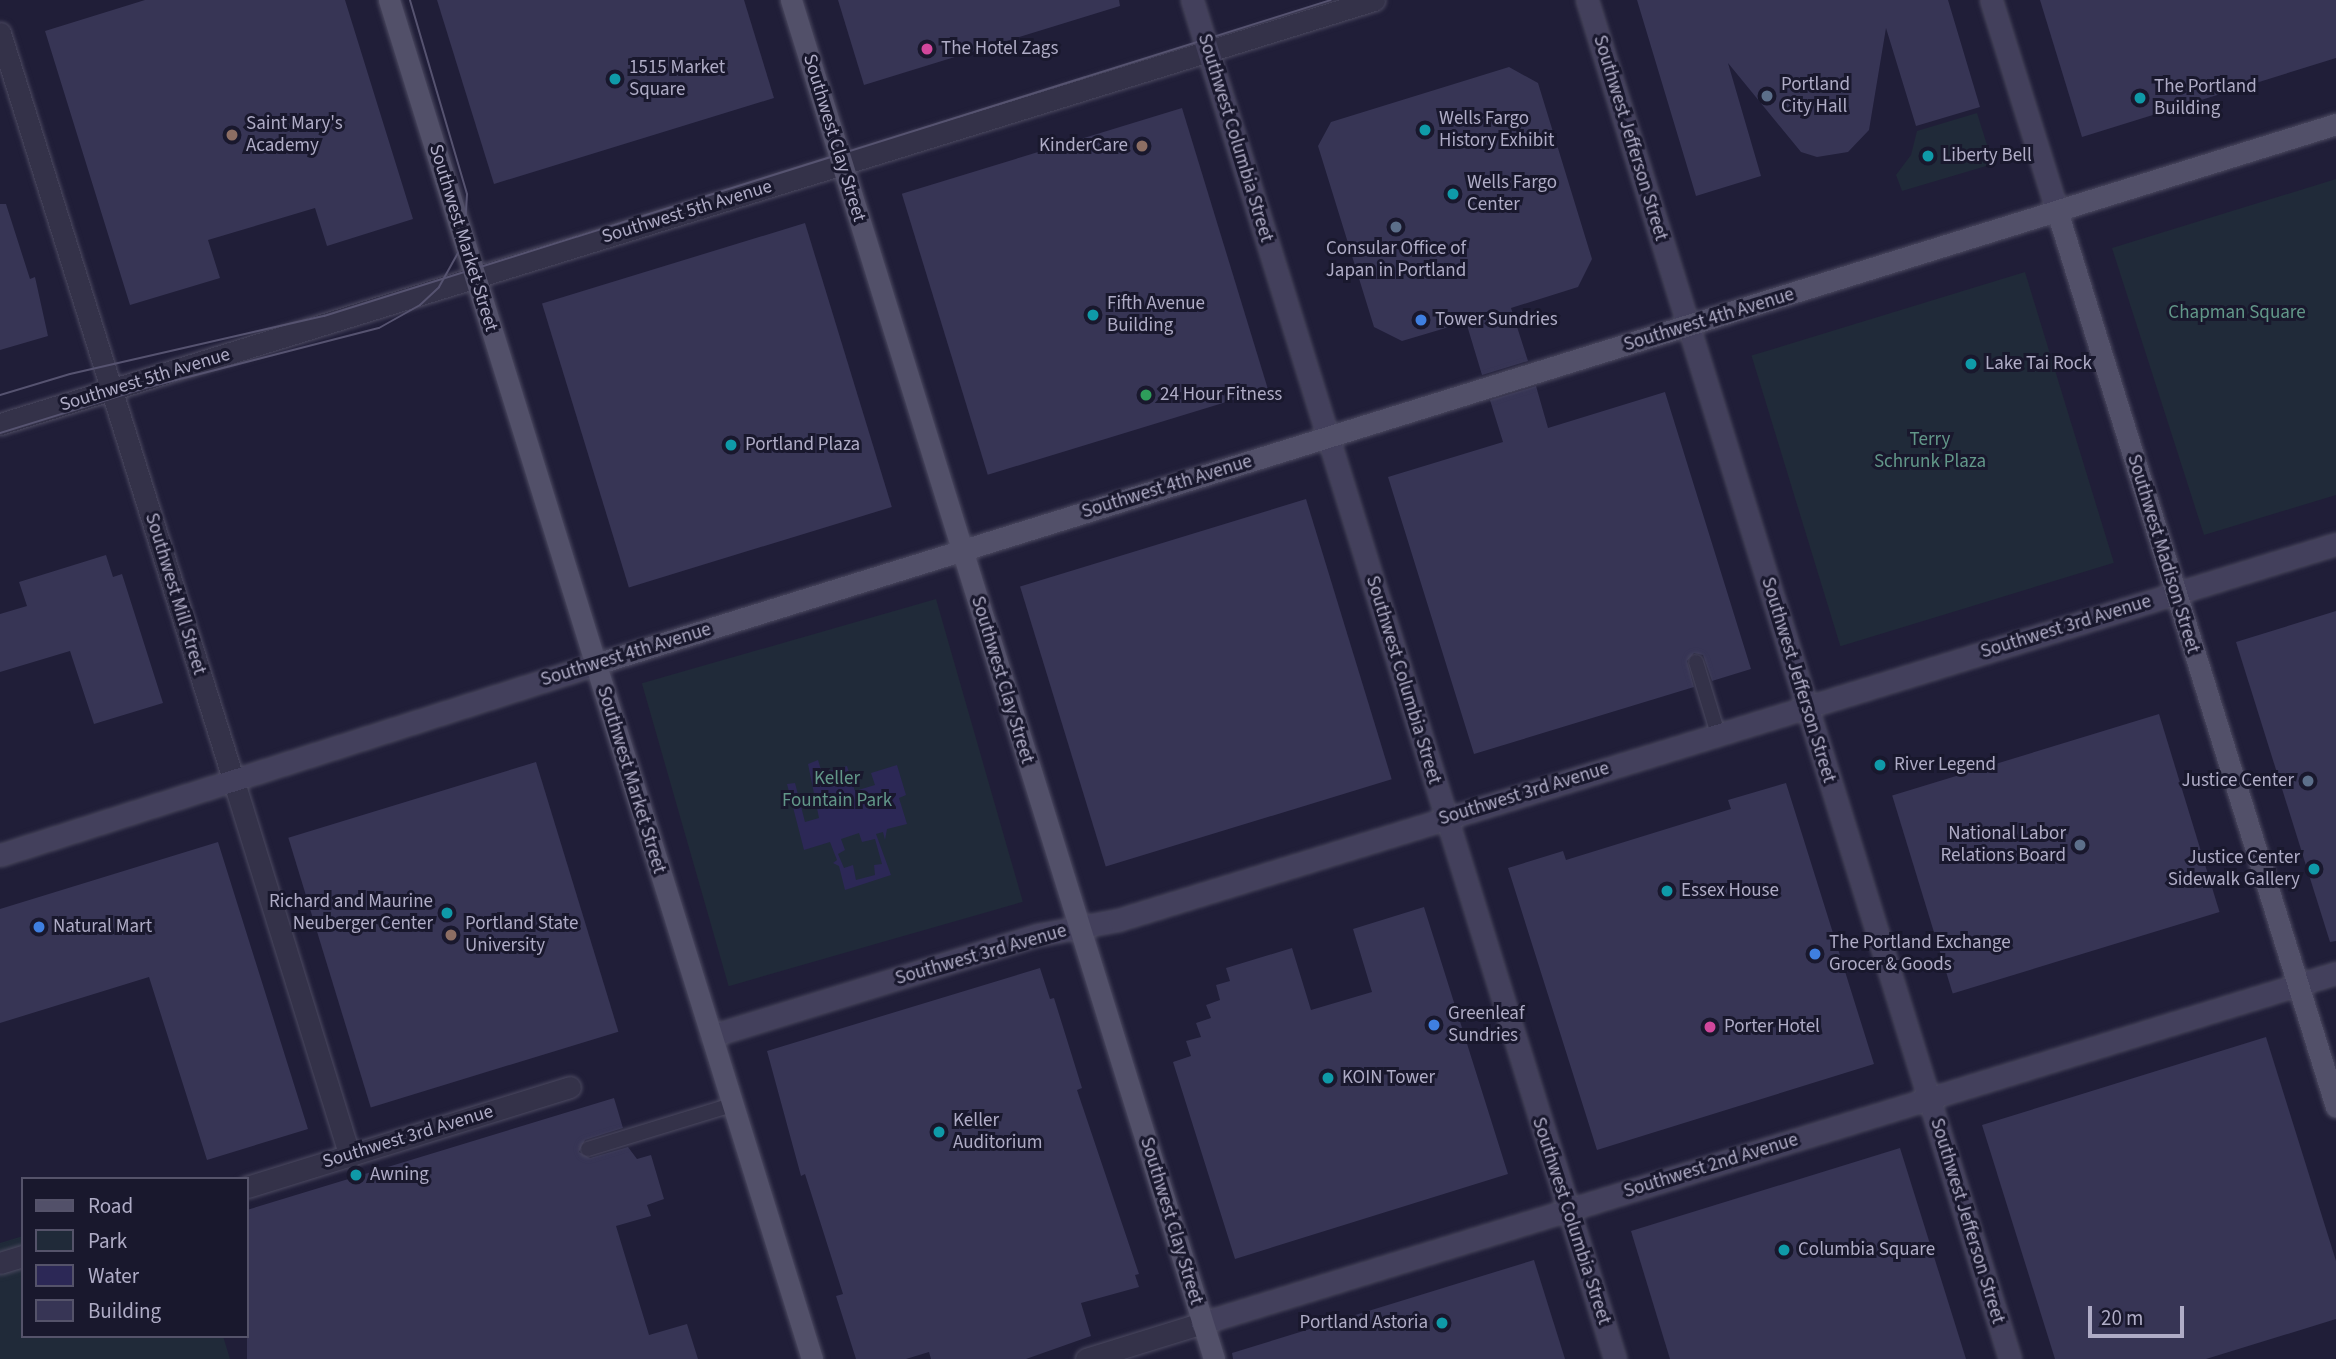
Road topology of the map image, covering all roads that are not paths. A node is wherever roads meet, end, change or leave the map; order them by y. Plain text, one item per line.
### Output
1 (389, 0) edge
2 (791, 0) edge
3 (1192, 0) edge
4 (1374, 0) edge
5 (1587, 0) edge
6 (1991, 0) edge
7 (0, 33) edge
8 (1208, 51) junction
9 (2336, 124) edge
10 (842, 164) junction
11 (2057, 211) junction
12 (475, 278) junction
13 (1688, 326) junction
14 (111, 390) junction
15 (0, 424) edge
16 (1328, 438) junction
17 (2336, 544) edge
18 (962, 551) junction
19 (2176, 593) junction
20 (1696, 662) dead end
21 (596, 664) junction
22 (1807, 707) junction
23 (1718, 734) junction
24 (234, 782) junction
25 (1447, 818) junction
26 (0, 855) edge
27 (1080, 927) junction
28 (2336, 973) edge
29 (2298, 985) junction
30 (711, 1036) junction
31 (570, 1087) dead end
32 (1929, 1099) junction
33 (732, 1105) junction
34 (2336, 1107) edge
35 (589, 1149) dead end
36 (350, 1156) junction
37 (248, 1187) edge
38 (1568, 1210) junction
39 (21, 1257) edge
40 (0, 1263) edge
41 (1202, 1323) junction
42 (811, 1359) edge
43 (1086, 1359) edge
44 (1214, 1359) edge
45 (1615, 1359) edge
46 (2010, 1359) edge

1 - 12 main road, Southwest Market Street
2 - 10 main road, Southwest Clay Street
3 - 8 main road, Southwest Columbia Street
4 - 8 street, Southwest 5th Avenue
5 - 13 main road, Southwest Jefferson Street
6 - 11 main road, Southwest Madison Street
7 - 14 street, Southwest Mill Street
8 - 10 street, Southwest 5th Avenue
8 - 16 main road, Southwest Columbia Street
9 - 11 main road, Southwest 4th Avenue
10 - 12 street, Southwest 5th Avenue
10 - 18 main road, Southwest Clay Street
11 - 13 main road, Southwest 4th Avenue
11 - 19 main road, Southwest Madison Street
12 - 14 street, Southwest 5th Avenue
12 - 21 main road, Southwest Market Street
13 - 16 main road, Southwest 4th Avenue
13 - 22 main road, Southwest Jefferson Street
14 - 15 street, Southwest 5th Avenue
14 - 24 street, Southwest Mill Street
16 - 18 main road, Southwest 4th Avenue
16 - 25 main road, Southwest Columbia Street
17 - 19 main road, Southwest 3rd Avenue
18 - 21 main road, Southwest 4th Avenue
18 - 27 main road, Southwest Clay Street
19 - 22 main road, Southwest 3rd Avenue
19 - 29 main road, Southwest Madison Street
20 - 23 lane
21 - 24 main road, Southwest 4th Avenue
21 - 30 main road, Southwest Market Street
22 - 23 main road, Southwest 3rd Avenue
22 - 32 main road, Southwest Jefferson Street
23 - 25 main road, Southwest 3rd Avenue
24 - 26 main road, Southwest 4th Avenue
24 - 36 street, Southwest Mill Street
25 - 27 main road, Southwest 3rd Avenue
25 - 38 main road, Southwest Columbia Street
27 - 30 main road, Southwest 3rd Avenue
27 - 41 main road, Southwest Clay Street
28 - 29 main road, Southwest 2nd Avenue
29 - 32 main road, Southwest 2nd Avenue
29 - 34 main road, Southwest Madison Street
30 - 33 main road, Southwest Market Street
31 - 36 street, Southwest 3rd Avenue
32 - 38 main road, Southwest 2nd Avenue
32 - 46 main road, Southwest Jefferson Street
33 - 35 lane
33 - 42 main road, Southwest Market Street
36 - 37 street, Southwest 3rd Avenue
38 - 41 main road, Southwest 2nd Avenue
38 - 45 main road, Southwest Columbia Street
39 - 40 street
41 - 43 street, Southwest 2nd Avenue
41 - 44 main road, Southwest Clay Street

